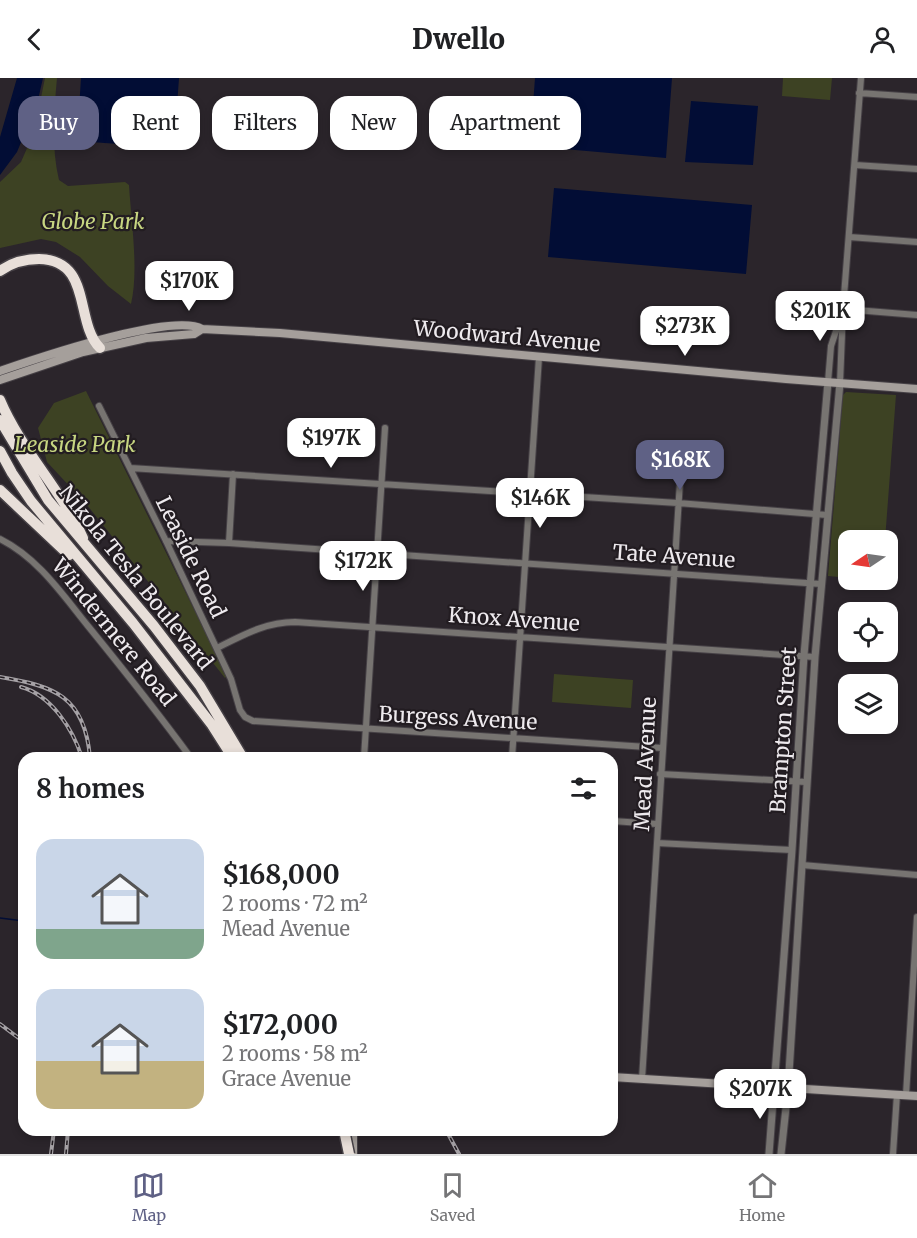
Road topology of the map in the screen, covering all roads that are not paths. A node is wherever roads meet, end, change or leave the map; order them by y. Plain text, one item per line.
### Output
1 (861, 78) edge
2 (860, 93) junction
3 (917, 97) edge
4 (855, 165) junction
5 (917, 169) edge
6 (849, 237) junction
7 (917, 242) edge
8 (0, 272) edge
9 (843, 309) junction
10 (917, 315) edge
11 (97, 344) junction
12 (539, 357) junction
13 (1, 375) edge
14 (828, 382) junction
15 (840, 383) junction
16 (917, 389) edge
17 (0, 400) edge
18 (99, 406) dead end
19 (0, 420) edge
20 (385, 428) dead end
21 (682, 450) dead end
22 (0, 451) edge
23 (130, 468) junction
24 (233, 474) junction
25 (382, 484) junction
26 (0, 490) edge
27 (531, 494) junction
28 (678, 503) junction
29 (817, 513) junction
30 (827, 515) junction
31 (0, 539) edge
32 (166, 541) junction
33 (229, 543) junction
34 (90, 552) junction
35 (379, 553) junction
36 (526, 564) junction
37 (674, 573) junction
38 (811, 581) junction
39 (821, 584) junction
40 (133, 622) junction
41 (372, 627) junction
42 (521, 636) junction
43 (670, 646) junction
44 (217, 648) junction
45 (804, 655) junction
46 (815, 657) junction
47 (253, 721) joint
48 (217, 722) junction
49 (366, 729) junction
50 (513, 737) junction
51 (662, 748) junction
52 (187, 752) edge
53 (229, 752) edge
54 (239, 752) edge
55 (246, 752) edge
56 (364, 752) edge
57 (512, 752) edge
58 (660, 774) junction
59 (795, 782) junction
60 (806, 782) junction
61 (618, 821) edge
62 (657, 824) junction
63 (657, 843) junction
64 (792, 850) junction
65 (802, 865) junction
66 (917, 875) edge
67 (917, 917) edge
68 (618, 1077) edge
69 (642, 1079) junction
70 (775, 1088) junction
71 (788, 1089) junction
72 (902, 1095) junction
73 (917, 1096) edge
74 (346, 1136) edge
75 (353, 1136) edge
76 (353, 1153) edge
77 (769, 1154) edge
78 (781, 1154) edge
79 (893, 1154) edge

1 - 2 street, Brampton Street
2 - 3 street
2 - 4 street, Brampton Street
4 - 5 street
4 - 6 street, Brampton Street
6 - 7 street
6 - 9 street, Brampton Street
8 - 11 highway
9 - 10 street
9 - 14 street, Brampton Street
9 - 15 street, Brampton Street
11 - 12 main road, Woodward Avenue
11 - 13 main road, Woodward Avenue
12 - 14 main road, Woodward Avenue
12 - 27 street
14 - 15 main road, Woodward Avenue
14 - 29 street, Brampton Street
15 - 16 main road, Woodward Avenue
15 - 30 street, Brampton Street
17 - 34 highway
18 - 23 street, Leaside Road
19 - 34 highway, Nikola Tesla Boulevard
20 - 25 street
21 - 28 street, Mead Avenue
22 - 40 highway, Nikola Tesla Boulevard
23 - 24 street
23 - 32 street, Leaside Road
24 - 25 street
24 - 33 street
25 - 27 street
25 - 35 street
26 - 40 highway
27 - 28 street
27 - 36 street
28 - 29 street
28 - 37 street, Mead Avenue
29 - 30 street
29 - 38 street, Brampton Street
30 - 39 street, Brampton Street
31 - 52 street, Windermere Road
32 - 33 street, Tate Avenue
32 - 44 street, Leaside Road
33 - 35 street, Tate Avenue
34 - 48 highway, Nikola Tesla Boulevard
35 - 36 street, Tate Avenue
35 - 41 street
36 - 37 street, Tate Avenue
36 - 42 street
37 - 38 street, Tate Avenue
37 - 43 street, Mead Avenue
38 - 39 street, Tate Avenue
38 - 45 street, Brampton Street
39 - 46 street, Brampton Street
40 - 48 highway, Nikola Tesla Boulevard
41 - 42 street, Knox Avenue
41 - 44 street, Knox Avenue
41 - 49 street
42 - 43 street, Knox Avenue
42 - 50 street
43 - 45 street, Knox Avenue
43 - 51 street, Mead Avenue
44 - 47 street, Leaside Road
45 - 46 street, Knox Avenue
45 - 59 street, Brampton Street
46 - 60 street, Brampton Street
47 - 49 street, Burgess Avenue
48 - 53 highway, Nikola Tesla Boulevard
48 - 54 highway, Nikola Tesla Boulevard
48 - 55 highway
49 - 50 street, Burgess Avenue
49 - 56 street
50 - 51 street, Burgess Avenue
50 - 57 street
51 - 58 street, Mead Avenue
58 - 59 street
58 - 62 street, Mead Avenue
59 - 60 street
59 - 64 street, Brampton Street
60 - 65 street, Brampton Street
61 - 62 street
62 - 63 street, Mead Avenue
63 - 64 street
63 - 69 street, Mead Avenue
64 - 70 street, Brampton Street
65 - 66 street
65 - 71 street, Brampton Street
67 - 72 street
68 - 69 main road
69 - 70 main road
70 - 71 main road
70 - 77 street, Brampton Street
71 - 72 main road
71 - 78 street, Brampton Street
72 - 73 main road
72 - 79 street
74 - 76 highway, bridge
75 - 76 highway

